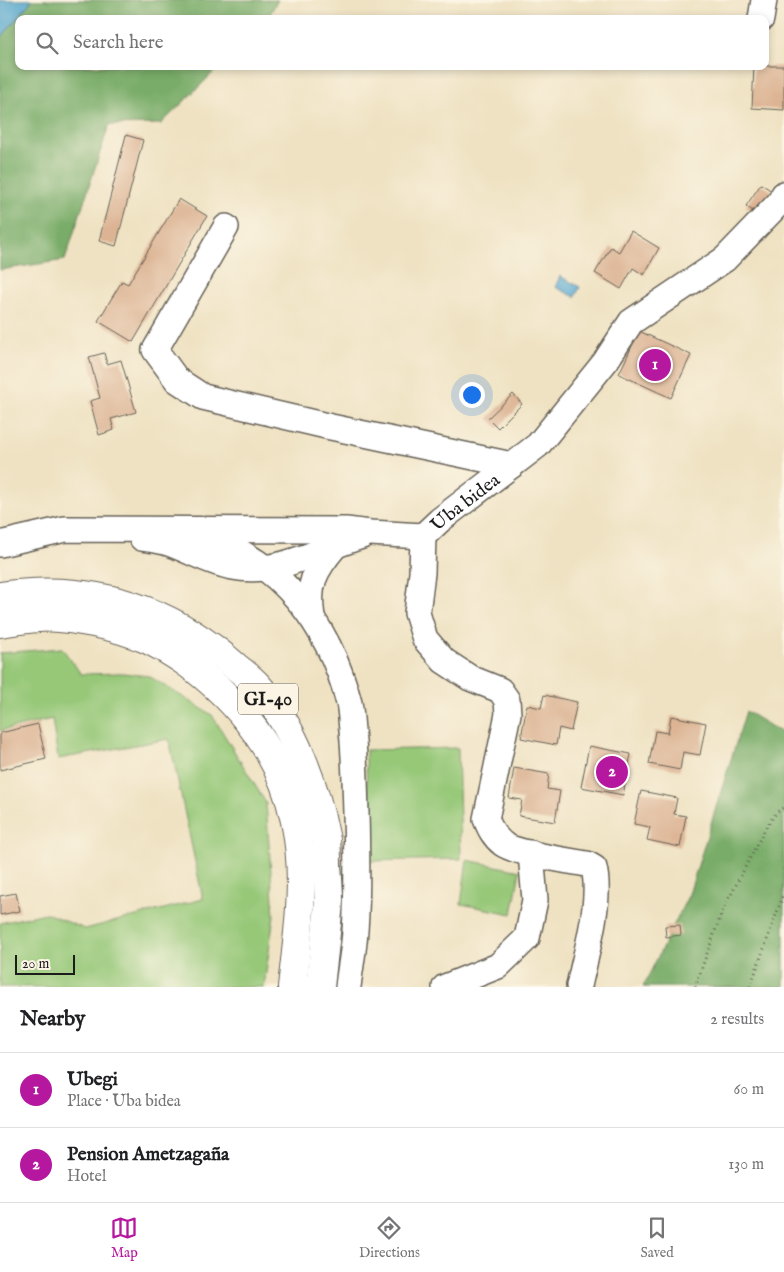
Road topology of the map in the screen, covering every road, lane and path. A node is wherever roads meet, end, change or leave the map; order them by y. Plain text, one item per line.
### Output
1 (764, 0) edge
2 (761, 15) edge
3 (784, 194) edge
4 (226, 227) dead end
5 (512, 465) junction
6 (173, 529) junction
7 (103, 530) junction
8 (370, 534) junction
9 (423, 536) junction
10 (0, 544) edge
11 (335, 546) junction
12 (265, 568) junction
13 (0, 596) edge
14 (312, 617) junction
15 (0, 623) edge
16 (784, 807) edge
17 (531, 853) junction
18 (784, 893) edge
19 (292, 986) edge
20 (579, 986) dead end
21 (320, 987) edge
22 (348, 987) edge
23 (445, 987) edge
24 (695, 987) edge
25 (750, 987) edge

1 - 2 street
3 - 5 street, Uba bidea
4 - 5 street
5 - 9 street, Uba bidea
6 - 7 street, Uba bidea
6 - 8 street, Uba bidea
6 - 12 street
7 - 10 street, Uba bidea
7 - 12 street
8 - 9 street, Uba bidea
8 - 11 street
9 - 17 street
11 - 12 street
11 - 14 street
12 - 14 street
13 - 21 main road, GI-40
14 - 22 street
15 - 19 main road, GI-40
16 - 24 path
17 - 20 street
17 - 23 street
18 - 25 path

